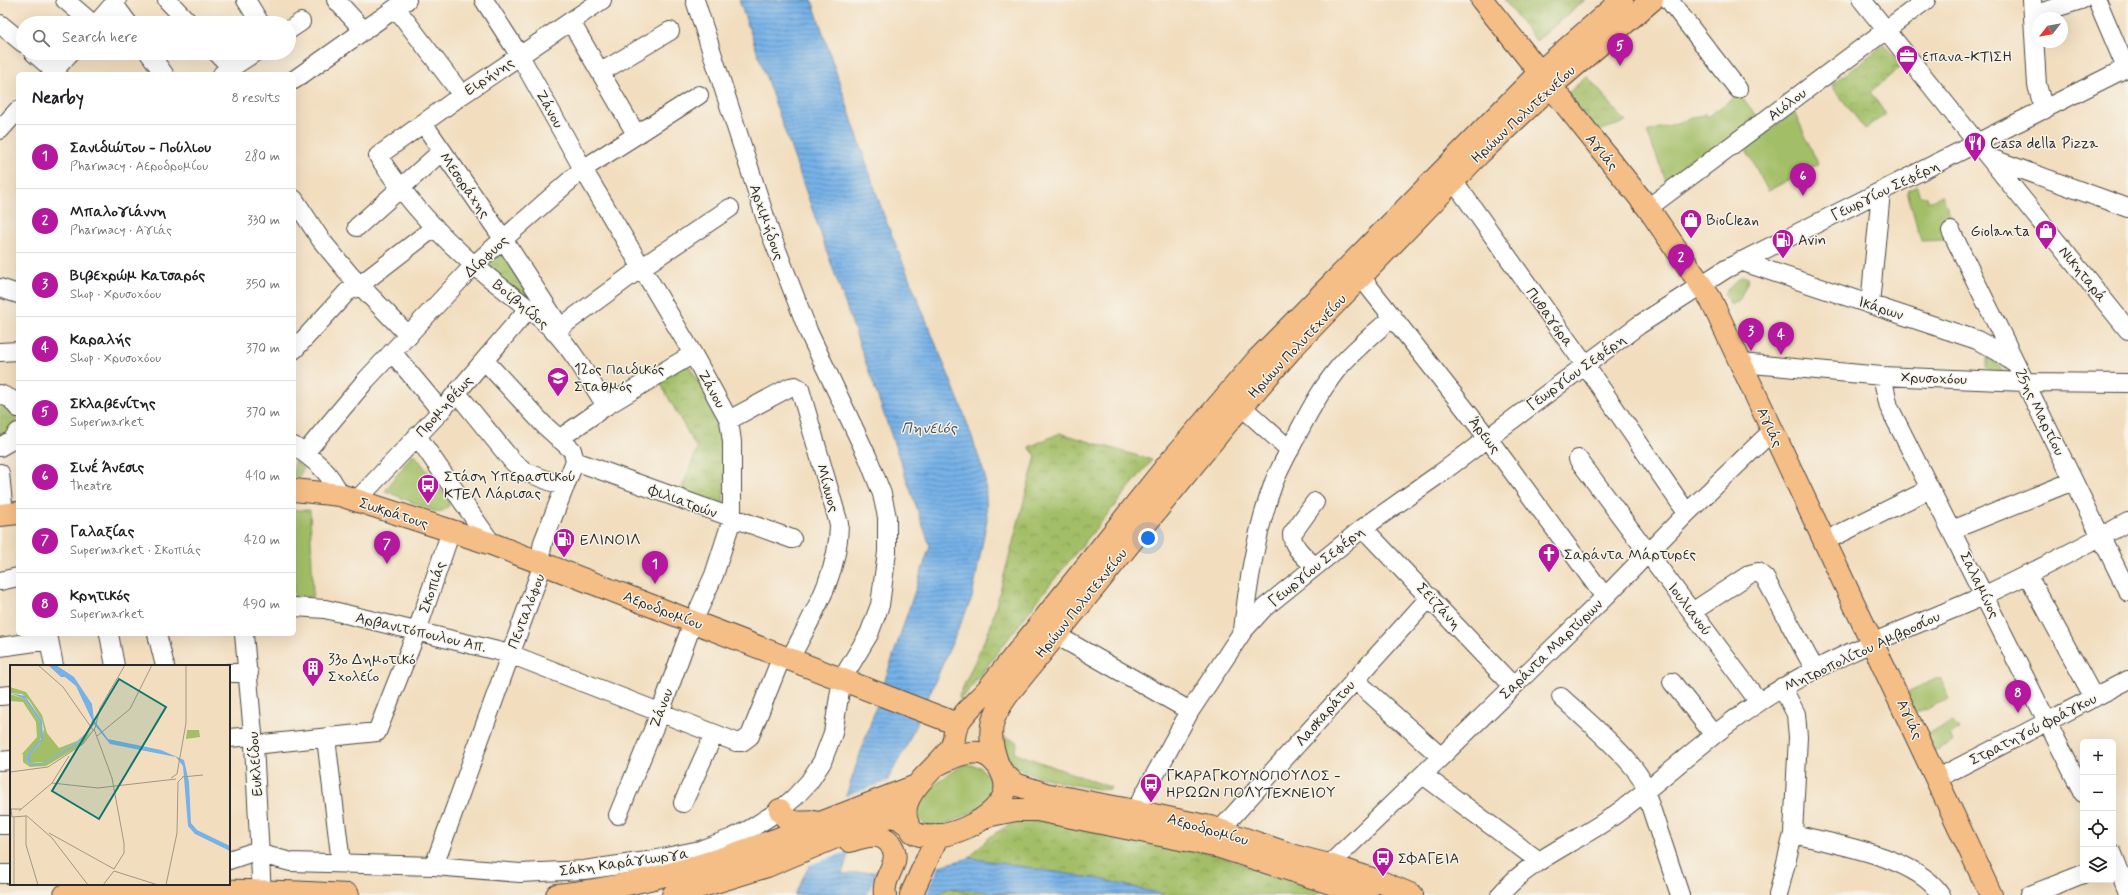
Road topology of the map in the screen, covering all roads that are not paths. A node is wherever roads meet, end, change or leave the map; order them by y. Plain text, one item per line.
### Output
1 (65, 0) edge
2 (167, 0) edge
3 (246, 0) edge
4 (336, 0) edge
5 (484, 0) edge
6 (601, 0) edge
7 (695, 0) edge
8 (1482, 0) edge
9 (1622, 0) edge
10 (1652, 0) edge
11 (1669, 0) edge
12 (1862, 0) edge
13 (1926, 0) edge
14 (2081, 0) edge
15 (2097, 0) edge
16 (116, 2) edge
17 (402, 4) edge
18 (2032, 8) edge
19 (84, 16) edge
20 (103, 16) edge
21 (124, 16) edge
22 (182, 16) edge
23 (256, 16) edge
24 (571, 22) junction
25 (0, 24) edge
26 (1885, 30) junction
27 (364, 31) junction
28 (670, 31) dead end
29 (16, 37) edge
30 (520, 56) junction
31 (41, 60) edge
32 (64, 60) edge
33 (154, 60) edge
34 (221, 60) edge
35 (244, 60) edge
36 (2127, 68) edge
37 (227, 71) edge
38 (53, 72) edge
39 (55, 72) edge
40 (163, 72) edge
41 (601, 72) junction
42 (296, 79) edge
43 (1544, 80) junction
44 (1738, 89) dead end
45 (462, 95) junction
46 (699, 95) dead end
47 (2044, 110) junction
48 (16, 112) edge
49 (422, 123) junction
50 (0, 130) edge
51 (636, 134) junction
52 (1978, 143) junction
53 (442, 151) junction
54 (378, 156) joint
55 (1990, 158) junction
56 (583, 169) junction
57 (1453, 180) junction
58 (402, 188) junction
59 (1881, 192) junction
60 (296, 202) edge
61 (730, 208) dead end
62 (1648, 208) junction
63 (2128, 208) edge
64 (357, 227) dead end
65 (435, 227) junction
66 (1951, 231) dead end
67 (504, 240) junction
68 (1740, 261) junction
69 (474, 265) junction
70 (641, 268) junction
71 (1361, 277) junction
72 (1701, 284) junction
73 (360, 285) junction
74 (0, 288) edge
75 (16, 293) edge
76 (1870, 304) junction
77 (528, 309) junction
78 (1393, 317) junction
79 (557, 329) junction
80 (2128, 330) edge
81 (409, 336) junction
82 (296, 348) edge
83 (16, 351) edge
84 (0, 352) edge
85 (392, 352) junction
86 (693, 354) junction
87 (485, 361) junction
88 (1741, 362) junction
89 (1585, 365) junction
90 (2017, 366) junction
91 (1882, 376) junction
92 (2025, 382) junction
93 (2128, 383) edge
94 (456, 393) junction
95 (0, 394) edge
96 (16, 405) edge
97 (606, 406) junction
98 (1241, 406) junction
99 (441, 411) junction
100 (729, 420) junction
101 (1772, 431) junction
102 (16, 435) edge
103 (417, 436) junction
104 (859, 436) joint
105 (1487, 438) junction
106 (559, 439) junction
107 (0, 447) edge
108 (300, 450) edge
109 (1290, 450) junction
110 (1578, 459) dead end
111 (575, 461) junction
112 (0, 473) edge
113 (2074, 481) junction
114 (565, 487) junction
115 (1930, 489) junction
116 (296, 490) edge
117 (348, 498) junction
118 (1315, 502) dead end
119 (1687, 513) junction
120 (7, 514) edge
121 (732, 519) junction
122 (2128, 522) edge
123 (1363, 528) junction
124 (1952, 530) junction
125 (451, 531) junction
126 (2101, 537) junction
127 (792, 539) dead end
128 (1825, 541) junction
129 (492, 544) junction
130 (1648, 553) junction
131 (543, 564) junction
132 (1314, 566) junction
133 (2028, 574) junction
134 (16, 578) edge
135 (0, 581) edge
136 (2128, 592) edge
137 (1985, 595) junction
138 (1430, 597) junction
139 (1605, 597) junction
140 (296, 607) edge
141 (1692, 612) junction
142 (693, 622) junction
143 (417, 631) junction
144 (1243, 631) junction
145 (1056, 635) junction
146 (110, 636) edge
147 (158, 636) edge
148 (244, 636) edge
149 (48, 637) edge
150 (1874, 643) junction
151 (0, 646) edge
152 (510, 654) junction
153 (786, 658) junction
154 (54, 665) edge
155 (115, 665) edge
156 (165, 665) edge
157 (1816, 670) junction
158 (230, 673) edge
159 (248, 673) junction
160 (1354, 679) junction
161 (844, 680) junction
162 (2128, 680) edge
163 (1672, 682) dead end
164 (1513, 686) junction
165 (1782, 687) junction
166 (10, 695) edge
167 (0, 696) edge
168 (1562, 697) dead end
169 (2094, 698) junction
170 (1759, 702) junction
171 (1190, 711) junction
172 (660, 713) junction
173 (2048, 723) junction
174 (957, 724) junction
175 (991, 733) junction
176 (714, 734) junction
177 (1714, 735) junction
178 (230, 738) edge
179 (326, 738) junction
180 (254, 740) junction
181 (1441, 757) junction
182 (10, 760) edge
183 (0, 761) edge
184 (935, 767) junction
185 (1001, 770) junction
186 (1423, 775) junction
187 (1938, 778) junction
188 (2080, 787) edge
189 (909, 789) junction
190 (1645, 790) junction
191 (683, 803) dead end
192 (780, 810) junction
193 (1135, 811) junction
194 (618, 815) dead end
195 (986, 816) junction
196 (811, 824) junction
197 (905, 825) junction
198 (1220, 830) junction
199 (1792, 834) junction
200 (938, 836) junction
201 (818, 845) junction
202 (261, 853) junction
203 (2118, 859) edge
204 (230, 860) edge
205 (900, 860) junction
206 (1539, 861) junction
207 (341, 863) junction
208 (1329, 865) junction
209 (434, 866) junction
210 (2080, 875) edge
211 (262, 893) edge
212 (2128, 893) edge
213 (65, 895) edge
214 (348, 895) edge
215 (557, 895) edge
216 (673, 895) edge
217 (886, 895) edge
218 (911, 895) edge
219 (1367, 895) edge
220 (1412, 895) edge
221 (1500, 895) edge
222 (1680, 895) edge
223 (1778, 895) edge
224 (1941, 895) edge
225 (1991, 895) edge
226 (2030, 895) edge

1 - 19 street
2 - 22 street
3 - 23 street
4 - 27 street
5 - 30 street, Ζάνου
6 - 24 street, Ειρήνης
7 - 104 street, Αρχιμήδους
8 - 43 main road, Αγιάς
9 - 43 main road, Ηρώων Πολυτεχνείου
10 - 43 main road, Ηρώων Πολυτεχνείου
11 - 44 street
12 - 26 street, Νικηταρά
13 - 26 street, Αιόλου
14 - 18 street
15 - 36 street
16 - 20 street
16 - 21 street
17 - 27 street
17 - 45 street
18 - 47 street
24 - 30 street, Ειρήνης
24 - 41 street
25 - 29 street
26 - 52 street, Νικηταρά
26 - 62 street, Αιόλου
27 - 42 street
28 - 41 street
30 - 45 street, Ειρήνης
30 - 56 street, Ζάνου
31 - 38 street
32 - 39 street
33 - 40 street
34 - 37 street
35 - 37 street
36 - 47 street, Γεωργίου Σεφέρη
41 - 51 street
43 - 57 main road, Ηρώων Πολυτεχνείου
43 - 62 main road, Αγιάς
43 - 174 main road, Ηρώων Πολυτεχνείου
45 - 49 street, Ειρήνης
46 - 51 street, Δίρφυος
47 - 52 street, Γεωργίου Σεφέρη
48 - 50 street
49 - 53 street, Μεσοράχης
49 - 54 street, Ειρήνης
51 - 56 street, Δίρφυος
52 - 55 street, Νικηταρά
52 - 59 street, Γεωργίου Σεφέρη
53 - 58 street
53 - 67 street, Μεσοράχης
54 - 58 street, Βοϊβηίδος
55 - 63 street
55 - 80 street, Νικηταρά
56 - 67 street, Δίρφυος
56 - 70 street, Ζάνου
57 - 71 main road, Ηρώων Πολυτεχνείου
57 - 89 street, Πυθαγόρα
58 - 64 street
58 - 65 street, Βοϊβηίδος
59 - 68 street, Γεωργίου Σεφέρη
59 - 76 street
60 - 73 street
61 - 70 street
62 - 72 main road, Αγιάς
65 - 69 street, Βοϊβηίδος
65 - 73 street
66 - 90 street, 25ης Μαρτίου
67 - 69 street, Δίρφυος
67 - 79 street, Μεσοράχης
68 - 72 street, Γεωργίου Σεφέρη
68 - 76 street, Ικάρων
69 - 77 street, Βοϊβηίδος
69 - 81 street, Δίρφυος
70 - 79 street
70 - 86 street, Ζάνου
71 - 78 street, Άρεως
71 - 98 main road, Ηρώων Πολυτεχνείου
72 - 88 main road, Αγιάς
72 - 89 street, Γεωργίου Σεφέρη
73 - 81 street
73 - 82 street
74 - 75 street
76 - 90 street, Ικάρων
77 - 79 street, Βοϊβηίδος
77 - 87 street, Προμηθέως
78 - 105 street, Άρεως
78 - 109 street
79 - 97 street, Βοϊβηίδος
81 - 85 street, Δίρφυος
83 - 84 street
85 - 99 street
85 - 108 street, Δίρφυος
86 - 97 street
86 - 100 street, Ζάνου
87 - 94 street, Προμηθέως
87 - 106 street
88 - 91 street, Χρυσοχόου
88 - 101 main road, Αγιάς
89 - 105 street, Γεωργίου Σεφέρη
89 - 119 street, Πυθαγόρα
90 - 92 street, 25ης Μαρτίου
91 - 92 street, Χρυσοχόου
91 - 115 street, Σαλαμίνος
92 - 93 street, Χρυσοχόου
92 - 113 street, 25ης Μαρτίου
94 - 99 street, Προμηθέως
94 - 114 street
95 - 96 street
97 - 106 street
98 - 109 street
98 - 145 main road, Ηρώων Πολυτεχνείου
99 - 103 street, Προμηθέως
100 - 121 street, Ζάνου
100 - 153 street, Μίνωος
101 - 119 street, Σαράντα Μαρτύρων
101 - 128 main road, Αγιάς
102 - 107 street
103 - 117 street, Προμηθέως
103 - 129 street
104 - 161 street, Σάκη Καράγιωργα
105 - 123 street, Γεωργίου Σεφέρη
105 - 139 street, Άρεως
106 - 111 street
108 - 117 street
109 - 144 street
110 - 130 street, Ιουλιανού
111 - 114 street, Πενταλόφου
111 - 121 street, Φιλιατρών
112 - 120 street
113 - 124 street
113 - 126 street, 25ης Μαρτίου
114 - 131 street, Πενταλόφου
115 - 124 street, Σαλαμίνος
115 - 128 street
116 - 117 main road, Σωκράτους
117 - 125 main road, Σωκράτους
118 - 132 street
119 - 130 street, Σαράντα Μαρτύρων
121 - 127 street, Φιλιατρών
121 - 142 street, Ζάνου
122 - 126 street, Μητροπολίτου Αμβροσίου
123 - 132 street, Γεωργίου Σεφέρη
123 - 138 street, Σεϊζάνη
124 - 137 street, Σαλαμίνος
125 - 129 main road, Σωκράτους
125 - 143 street, Σκοπιάς
126 - 133 street, Μητροπολίτου Αμβροσίου
126 - 136 street, 25ης Μαρτίου
128 - 150 main road, Αγιάς
129 - 131 main road, Αεροδρομίου
130 - 139 street, Σαράντα Μαρτύρων
130 - 141 street, Ιουλιανού
131 - 142 main road, Αεροδρομίου
131 - 152 street, Πενταλόφου
132 - 144 street, Γεωργίου Σεφέρη
133 - 137 street, Μητροπολίτου Αμβροσίου
133 - 169 street
134 - 135 street
137 - 150 street, Μητροπολίτου Αμβροσίου
137 - 173 street, Σαλαμίνος
138 - 160 street, Λασκαράτου
138 - 164 street, Σεϊζάνη
139 - 164 street, Σαράντα Μαρτύρων
140 - 143 street, Αρβανιτόπουλου Απ.
141 - 157 street
141 - 170 street, Ιουλιανού
142 - 153 main road, Αεροδρομίου
142 - 172 street, Ζάνου
143 - 152 street, Αρβανιτόπουλου Απ.
143 - 179 street, Σκοπιάς
144 - 171 street, Γεωργίου Σεφέρη
145 - 171 street
145 - 175 main road, Ηρώων Πολυτεχνείου
146 - 155 street
147 - 156 street
148 - 159 street, Ευκλείδου
149 - 151 street
149 - 154 street
150 - 157 street, Μητροπολίτου Αμβροσίου
150 - 187 main road, Αγιάς
152 - 172 street, Αρβανιτόπουλου Απ.
152 - 209 street, Πενταλόφου
153 - 161 main road, Αεροδρομίου
153 - 176 street, Αρβανιτόπουλου Απ.
157 - 165 street, Μητροπολίτου Αμβροσίου
158 - 159 street
159 - 180 street, Ευκλείδου
160 - 181 street
160 - 198 street, Λασκαράτου
161 - 174 main road, Αεροδρομίου
161 - 192 street, Σάκη Καράγιωργα
162 - 169 street, Στρατηγού Φράγκου
163 - 177 street
164 - 181 street, Σαράντα Μαρτύρων
165 - 170 street, Μητροπολίτου Αμβροσίου
165 - 199 street
166 - 167 street
168 - 190 street
169 - 173 street, Στρατηγού Φράγκου
170 - 177 street, Μητροπολίτου Αμβροσίου
171 - 193 street, Γεωργίου Σεφέρη
172 - 176 street, Αρβανιτόπουλου Απ.
172 - 194 street, Ζάνου
173 - 187 street, Στρατηγού Φράγκου
173 - 188 street, Σαλαμίνος
174 - 175 main road
174 - 184 main road
175 - 185 main road
176 - 191 street
177 - 190 street, Μητροπολίτου Αμβροσίου
178 - 180 street
179 - 180 street
179 - 207 street
180 - 202 street, Ευκλείδου
181 - 186 street, Σαράντα Μαρτύρων
182 - 183 street
184 - 185 main road
184 - 189 main road
185 - 193 main road, Αεροδρομίου
185 - 195 main road
186 - 206 street
186 - 208 street, Σαράντα Μαρτύρων
187 - 225 main road, Αγιάς
189 - 196 main road, Σάκη Καράγιωργα
189 - 197 main road
190 - 206 street, Μητροπολίτου Αμβροσίου
190 - 222 street
192 - 196 main road
192 - 209 street, Σάκη Καράγιωργα
193 - 198 main road, Αεροδρομίου
195 - 200 main road
195 - 219 main road, Αεροδρομίου
196 - 215 main road, Σάκη Καράγιωργα
197 - 200 main road
197 - 201 main road
197 - 205 main road
198 - 208 main road, Αεροδρομίου
199 - 223 street
199 - 224 street
200 - 218 main road
201 - 205 main road
201 - 216 main road
202 - 204 street
202 - 207 street, Σάκη Καράγιωργα
202 - 211 street, Ευκλείδου
203 - 212 street
205 - 217 main road
206 - 221 street, Μητροπολίτου Αμβροσίου
207 - 209 street, Σάκη Καράγιωργα
208 - 220 main road, Αεροδρομίου
210 - 226 street
211 - 213 main road
211 - 214 main road

